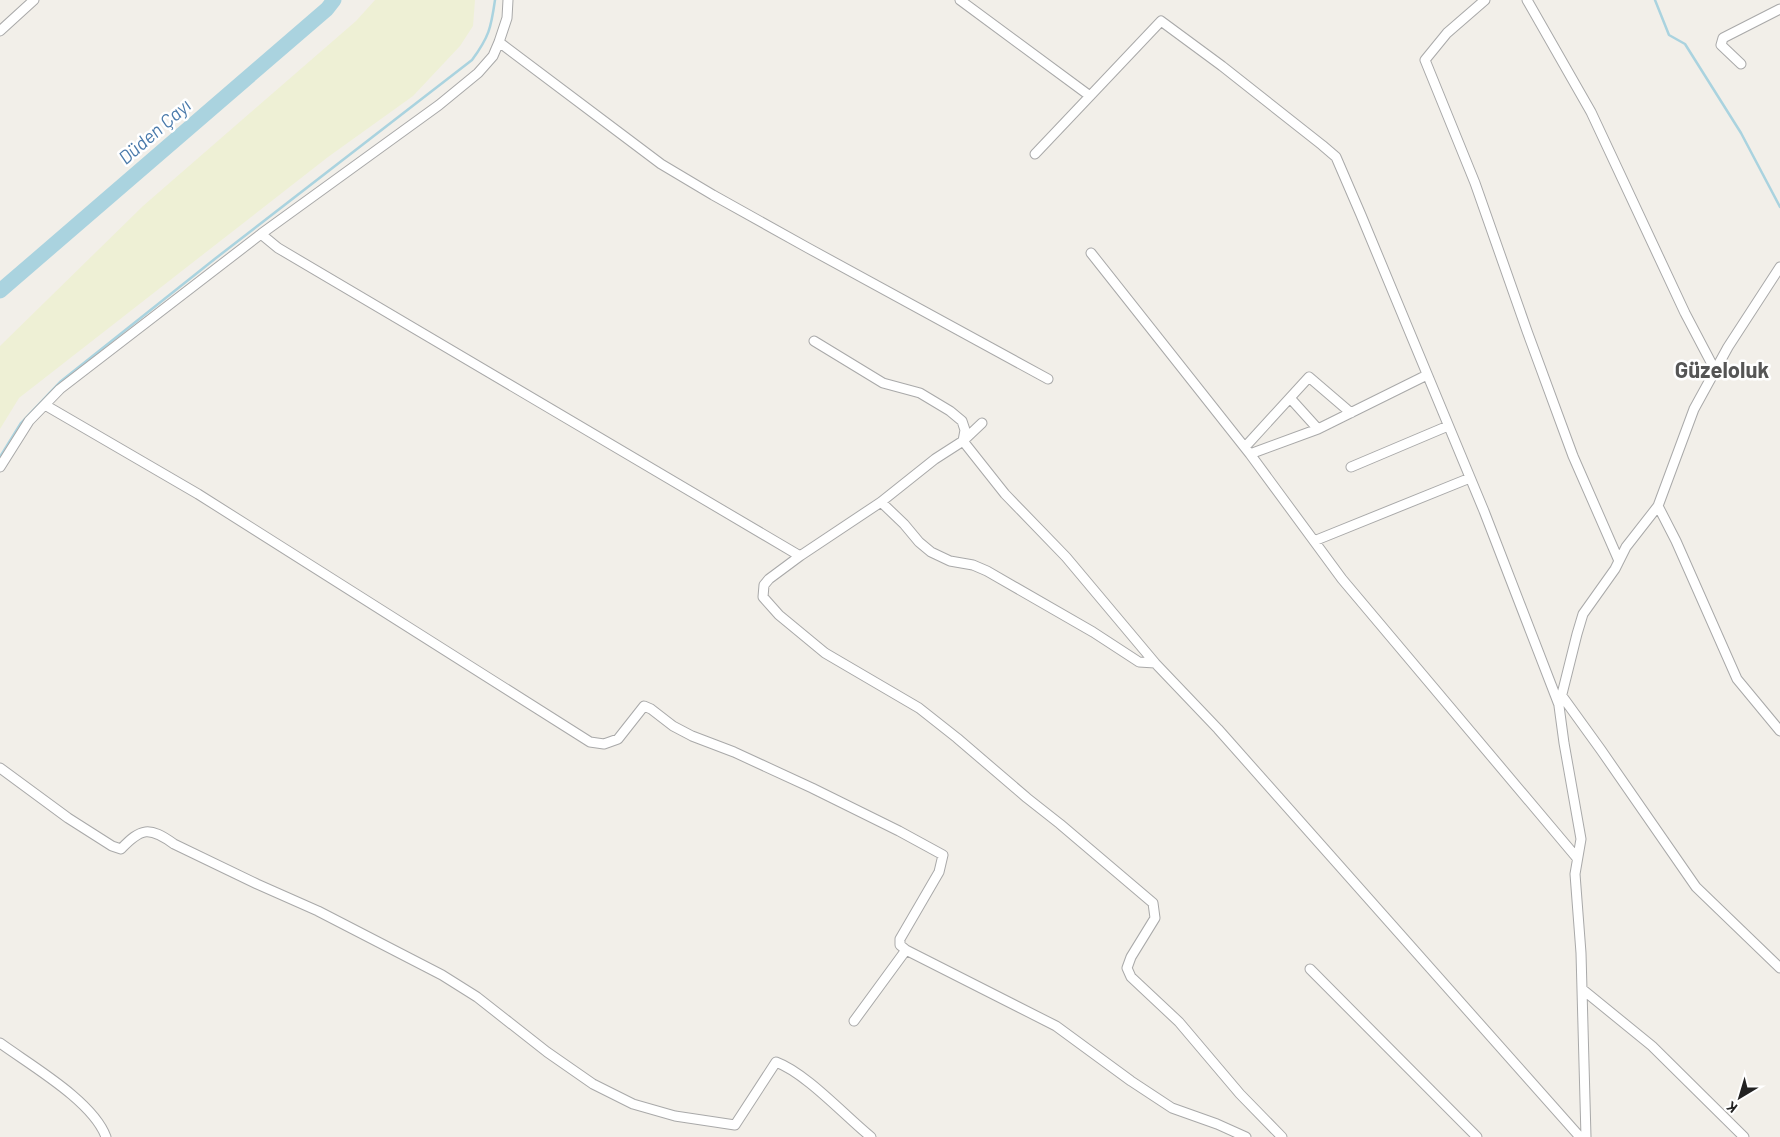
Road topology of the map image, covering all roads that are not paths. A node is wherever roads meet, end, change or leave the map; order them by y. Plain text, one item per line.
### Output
1 (34, 0) edge
2 (508, 0) edge
3 (960, 0) edge
4 (1485, 0) edge
5 (1527, 0) edge
6 (1780, 9) edge
7 (0, 31) edge
8 (499, 42) junction
9 (1741, 64) dead end
10 (1090, 96) junction
11 (1035, 154) dead end
12 (261, 234) junction
13 (1092, 252) dead end
14 (1780, 268) edge
15 (814, 342) dead end
16 (1715, 370) junction
17 (1427, 375) junction
18 (1048, 379) dead end
19 (1290, 398) junction
20 (45, 405) junction
21 (1351, 413) junction
22 (982, 423) dead end
23 (1448, 426) junction
24 (1318, 429) junction
25 (963, 441) junction
26 (1248, 451) junction
27 (0, 466) edge
28 (1351, 468) dead end
29 (1470, 478) junction
30 (881, 502) junction
31 (1658, 506) junction
32 (1314, 542) junction
33 (800, 556) junction
34 (1619, 561) junction
35 (1156, 663) junction
36 (1562, 696) junction
37 (1559, 706) junction
38 (1780, 731) edge
39 (0, 768) edge
40 (1577, 858) junction
41 (906, 950) junction
42 (1780, 968) edge
43 (1310, 969) dead end
44 (1582, 989) junction
45 (854, 1021) dead end
46 (0, 1043) edge
47 (106, 1137) edge
48 (871, 1137) edge
49 (1246, 1137) edge
50 (1282, 1137) edge
51 (1477, 1137) edge
52 (1580, 1137) edge
53 (1586, 1137) edge
54 (1744, 1137) edge

1 - 7 street
2 - 8 street
3 - 10 street
4 - 34 street
5 - 16 street
6 - 9 street
8 - 12 street
8 - 18 street
10 - 11 street
10 - 17 street
12 - 20 street
12 - 33 street
13 - 26 street
14 - 16 street
15 - 25 street
16 - 31 street
17 - 21 street
17 - 23 street
19 - 21 street
19 - 24 street
19 - 26 street
20 - 27 street
20 - 41 street
21 - 24 street
22 - 25 street
23 - 28 street
23 - 29 street
24 - 26 street
25 - 30 street
25 - 35 street
26 - 32 street
29 - 32 street
29 - 37 street
30 - 33 street
30 - 35 street
31 - 34 street
31 - 38 street
32 - 40 street
33 - 50 street
34 - 36 street
35 - 52 street
36 - 37 street
36 - 42 street
37 - 40 street
39 - 48 street
40 - 44 street
41 - 45 street
41 - 49 street
43 - 51 street
44 - 53 street
44 - 54 street
46 - 47 street

